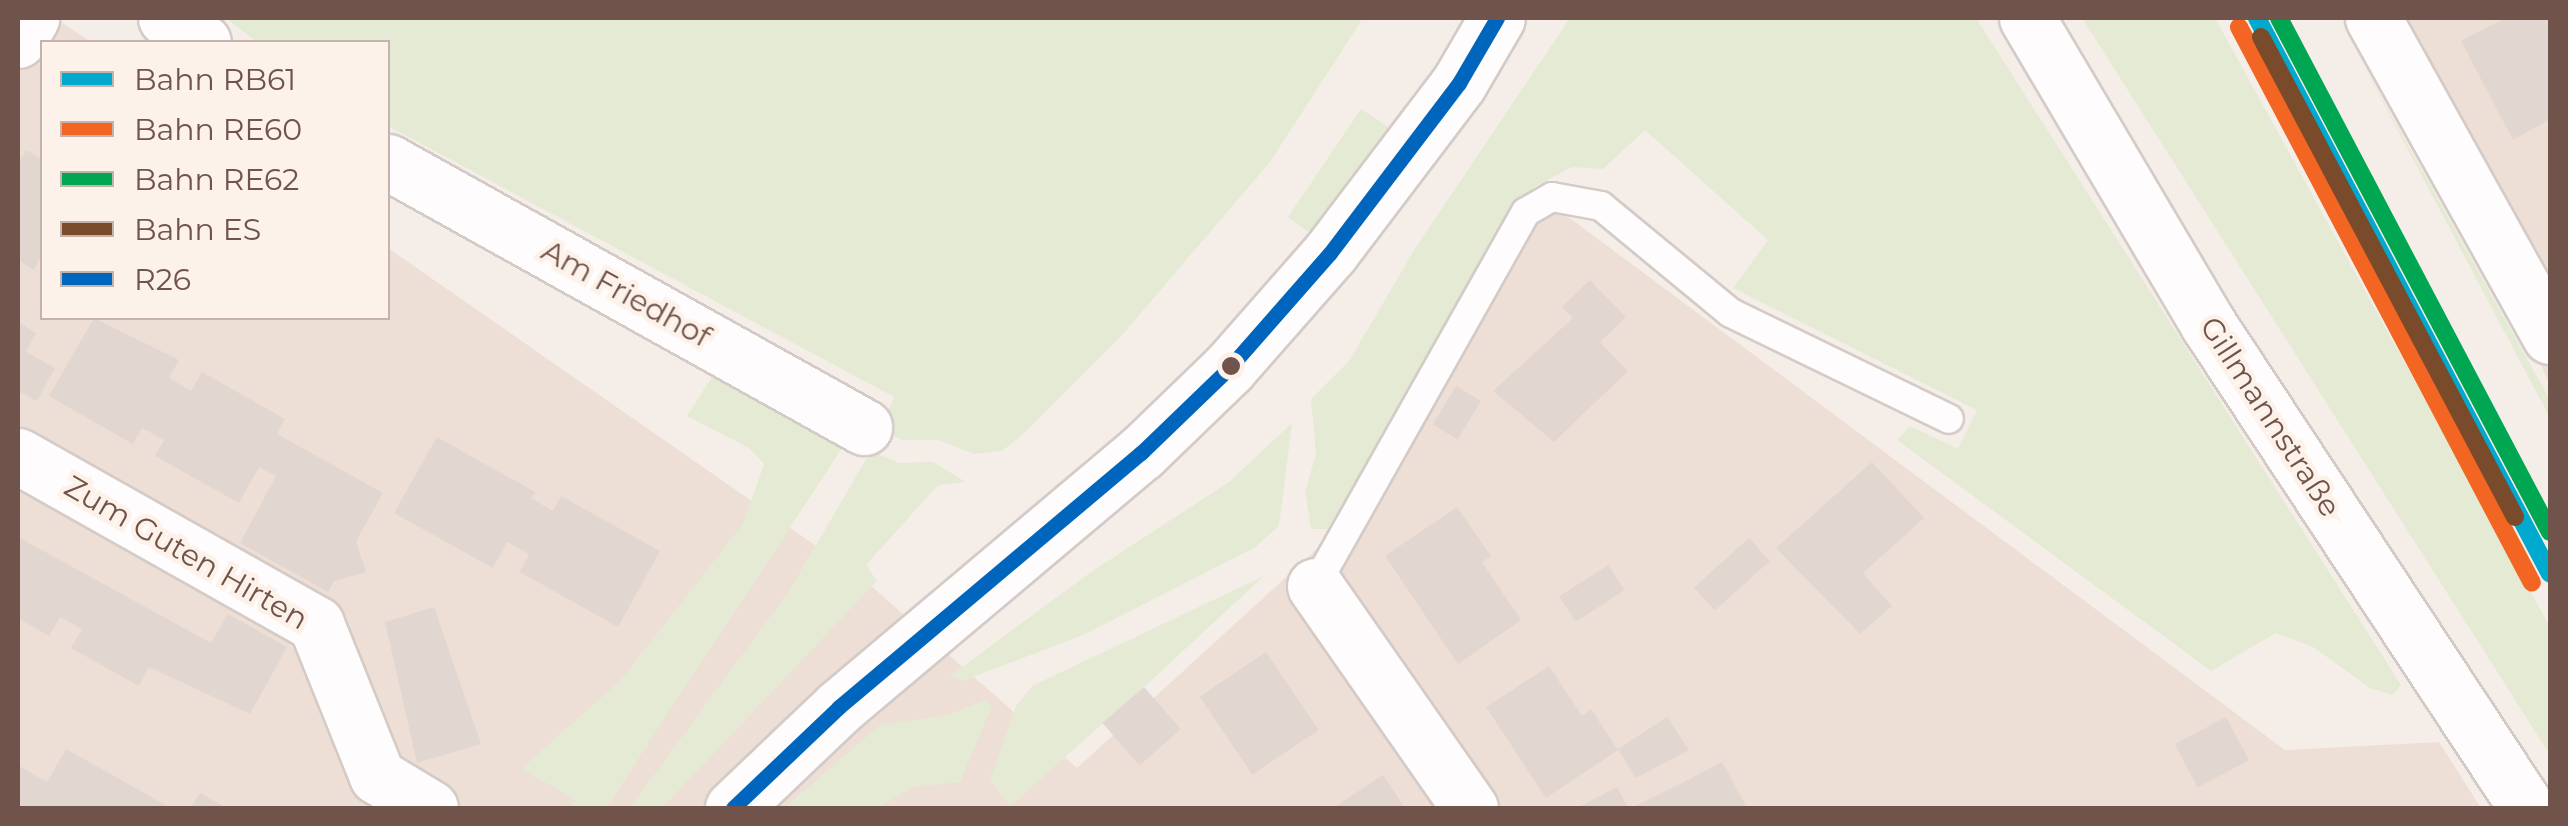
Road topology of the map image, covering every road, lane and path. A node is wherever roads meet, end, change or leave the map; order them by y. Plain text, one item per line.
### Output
1 (31, 18) edge
2 (166, 18) edge
3 (1496, 18) edge
4 (2027, 18) edge
5 (2373, 18) edge
6 (18, 40) edge
7 (200, 40) edge
8 (390, 163) edge
9 (2550, 336) edge
10 (1949, 418) dead end
11 (864, 426) dead end
12 (18, 456) edge
13 (1316, 586) joint
14 (430, 808) edge
15 (732, 808) edge
16 (1470, 808) edge
17 (2527, 808) edge

1 - 6 street
2 - 7 street
3 - 15 street
4 - 17 street, Gillmannstraße
5 - 9 street
8 - 11 street, Am Friedhof
10 - 13 lane
12 - 14 street, Zum Guten Hirten
13 - 16 street

